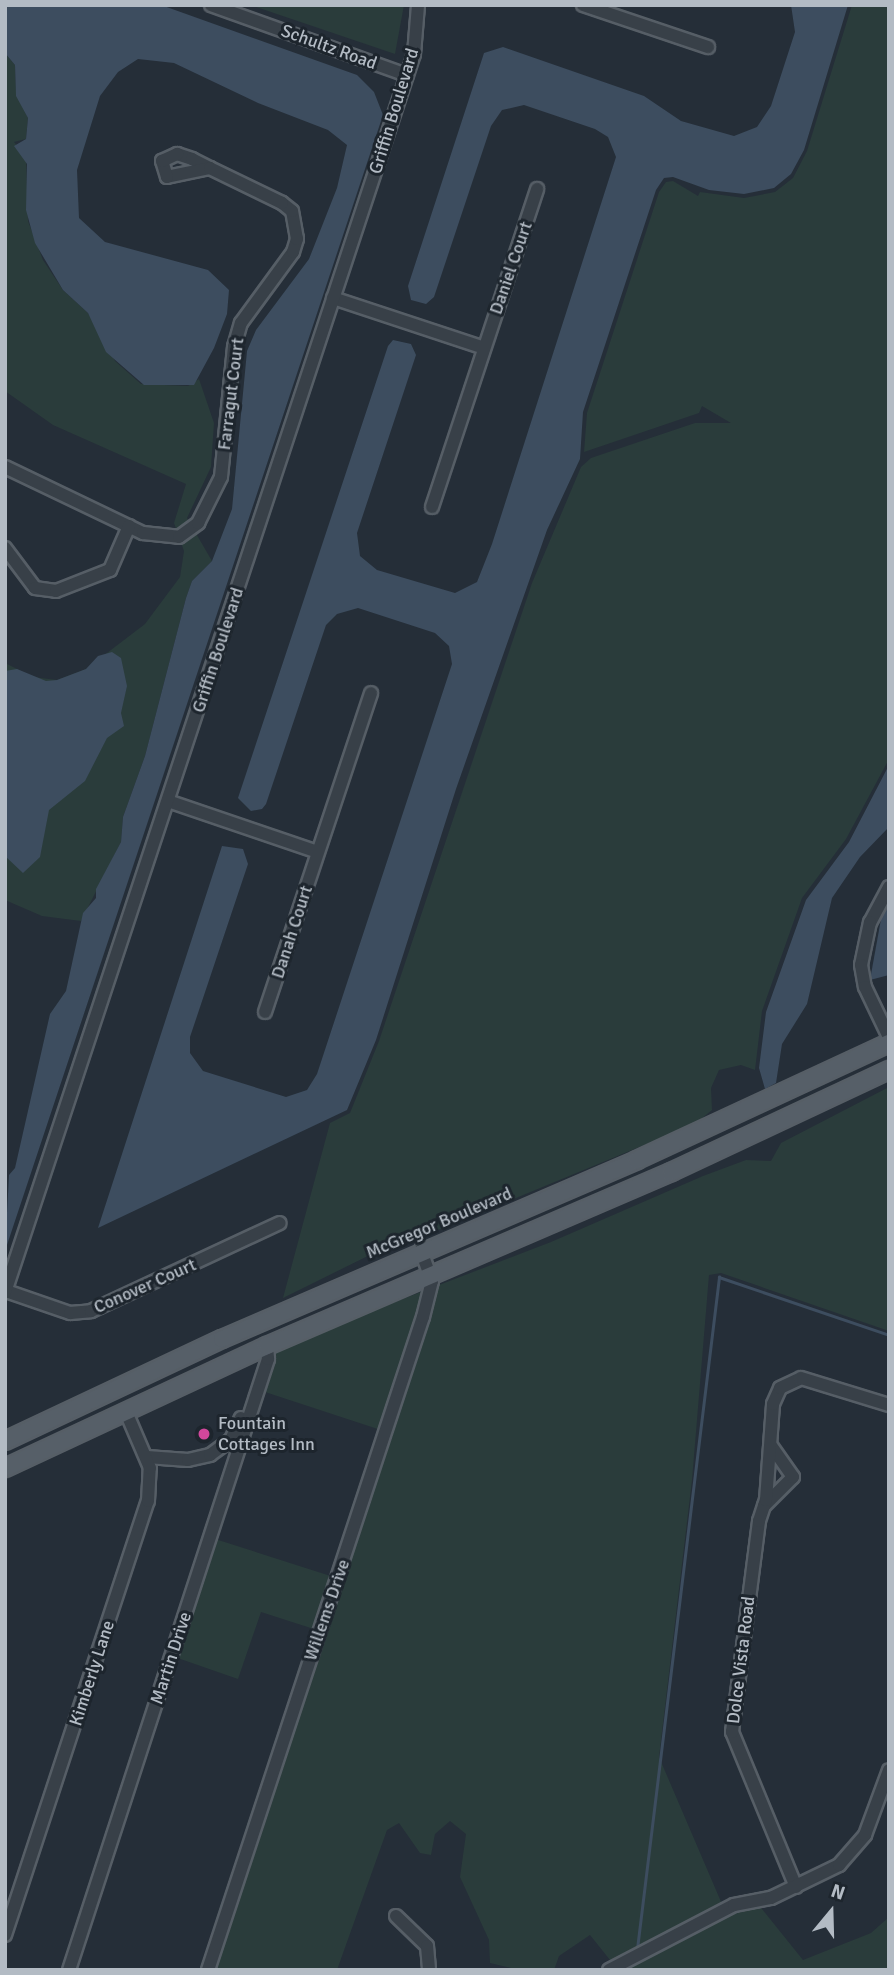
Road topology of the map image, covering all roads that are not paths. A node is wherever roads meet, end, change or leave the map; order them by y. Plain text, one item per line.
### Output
1 (211, 5) edge
2 (418, 5) edge
3 (583, 5) edge
4 (708, 47) dead end
5 (407, 75) junction
6 (210, 168) dead end
7 (537, 189) dead end
8 (334, 298) junction
9 (484, 348) junction
10 (5, 467) edge
11 (432, 507) dead end
12 (129, 526) junction
13 (5, 548) edge
14 (371, 693) dead end
15 (168, 801) junction
16 (318, 852) junction
17 (889, 887) edge
18 (265, 1012) dead end
19 (889, 1037) edge
20 (889, 1043) edge
21 (889, 1070) edge
22 (280, 1223) dead end
23 (421, 1250) junction
24 (431, 1273) junction
25 (358, 1278) junction
26 (5, 1292) edge
27 (267, 1346) junction
28 (889, 1405) edge
29 (126, 1412) junction
30 (5, 1441) edge
31 (771, 1446) junction
32 (146, 1457) junction
33 (5, 1468) edge
34 (764, 1506) junction
35 (889, 1770) edge
36 (796, 1887) junction
37 (396, 1916) dead end
38 (5, 1935) edge
39 (611, 1969) edge
40 (69, 1970) edge
41 (208, 1970) edge
42 (429, 1970) edge

1 - 5 street, Schultz Road
2 - 5 street, Griffin Boulevard
3 - 4 street
5 - 8 street, Griffin Boulevard
6 - 12 street, Farragut Court
7 - 9 street, Daniel Court
8 - 9 street
8 - 15 street, Griffin Boulevard
9 - 11 street, Daniel Court
10 - 12 street
12 - 13 street
14 - 16 street, Danah Court
15 - 16 street
15 - 26 street, Griffin Boulevard
16 - 18 street, Danah Court
17 - 19 street
20 - 23 main road, McGregor Boulevard
21 - 24 main road
22 - 26 street, Conover Court
23 - 24 street
23 - 25 main road, McGregor Boulevard
24 - 27 main road
24 - 41 street, Willems Drive
25 - 27 main road
25 - 30 main road, McGregor Boulevard
27 - 29 main road
27 - 32 street
27 - 40 street, Martin Drive
28 - 31 street, Dolce Vista Road
29 - 32 street, Kimberly Lane
29 - 33 main road
31 - 34 street, Dolce Vista Road
31 - 34 street
32 - 38 street, Kimberly Lane
34 - 36 street, Dolce Vista Road
35 - 36 street
36 - 39 street
37 - 42 street

